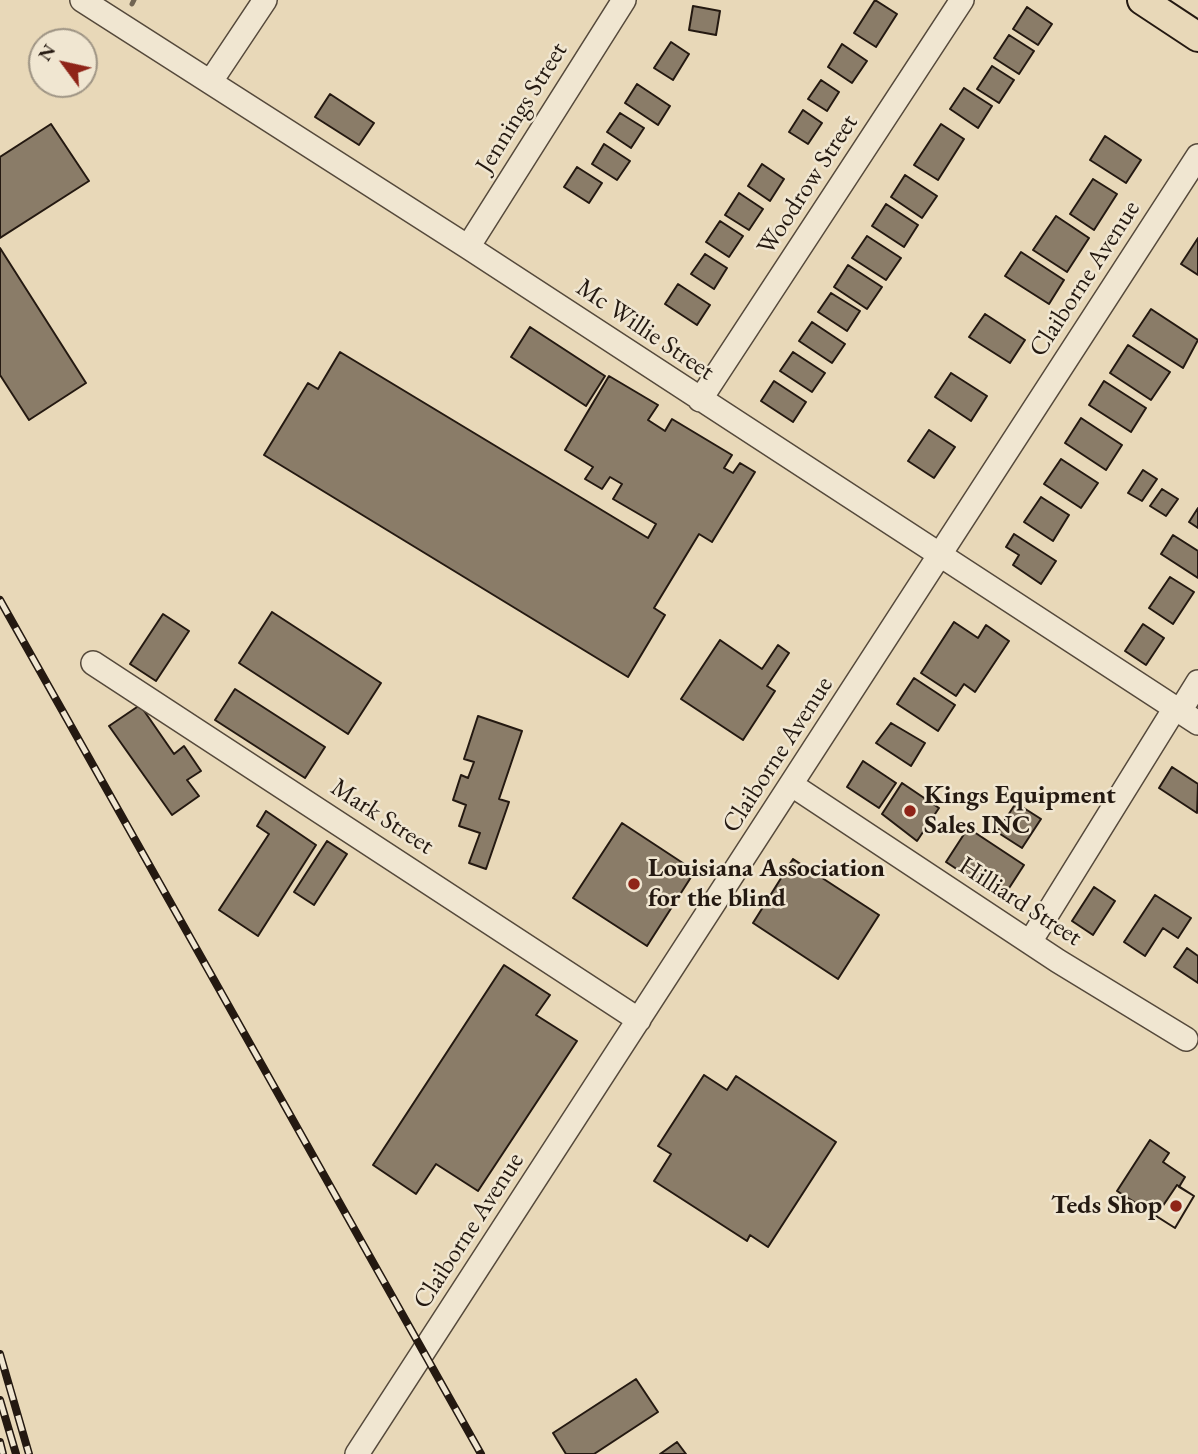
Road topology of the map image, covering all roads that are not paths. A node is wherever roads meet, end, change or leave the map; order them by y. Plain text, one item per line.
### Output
1 (82, 0) edge
2 (265, 0) edge
3 (624, 0) edge
4 (962, 0) edge
5 (1142, 0) edge
6 (1198, 37) edge
7 (211, 81) junction
8 (1198, 156) edge
9 (468, 247) junction
10 (700, 400) junction
11 (940, 556) junction
12 (93, 663) dead end
13 (1198, 682) edge
14 (1184, 714) edge
15 (792, 785) junction
16 (1030, 942) junction
17 (639, 1020) junction
18 (1186, 1039) dead end
19 (357, 1454) edge

1 - 7 street, Mc Willie Street
2 - 7 street
3 - 9 street, Jennings Street
4 - 10 street, Woodrow Street
5 - 6 main road
7 - 9 street, Mc Willie Street
8 - 11 street, Claiborne Avenue
9 - 10 street, Mc Willie Street
10 - 11 street, Mc Willie Street
11 - 14 street, Mc Willie Street
11 - 15 street, Claiborne Avenue
12 - 17 street, Mark Street
13 - 14 street
14 - 16 street
15 - 16 street, Hilliard Street
15 - 17 street, Claiborne Avenue
16 - 18 street, Hilliard Street
17 - 19 street, Claiborne Avenue

